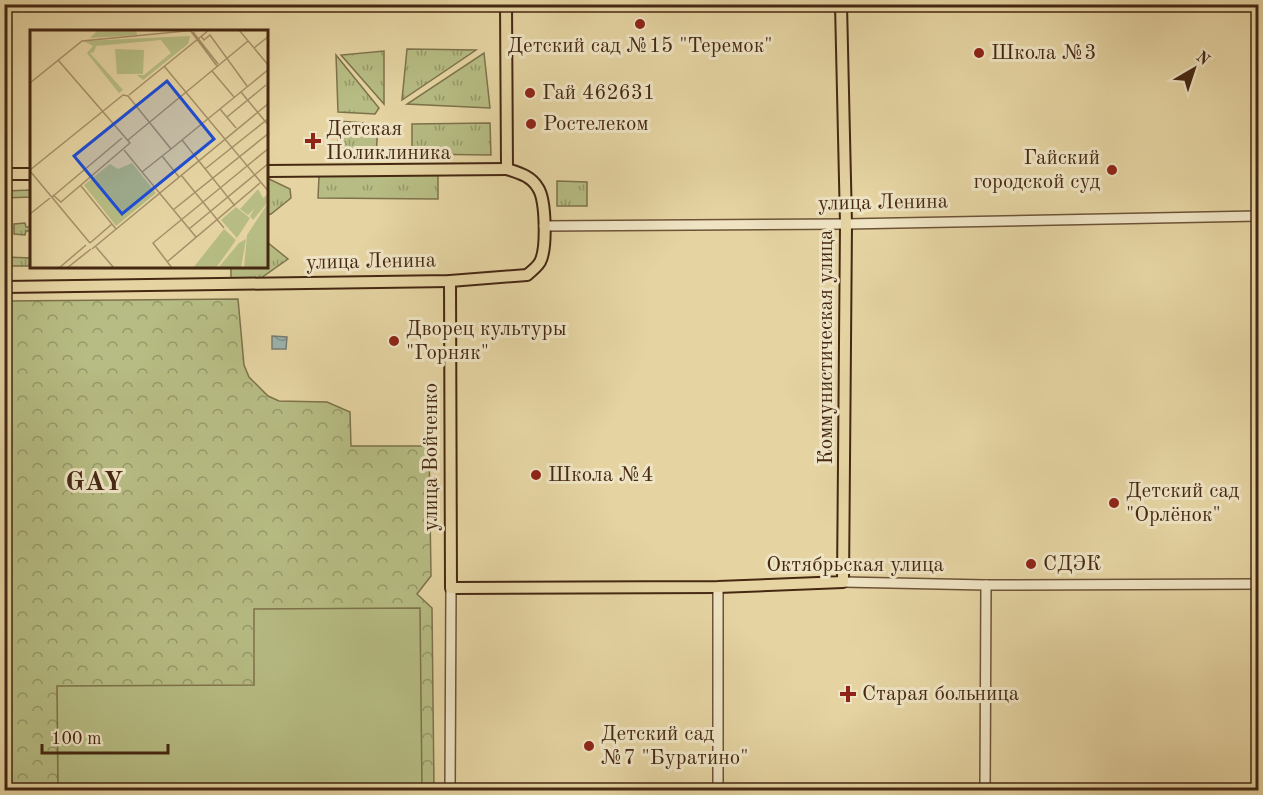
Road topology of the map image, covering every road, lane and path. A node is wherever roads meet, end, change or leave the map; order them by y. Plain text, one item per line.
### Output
1 (506, 4) edge
2 (841, 4) edge
3 (507, 169) junction
4 (268, 171) edge
5 (4, 174) edge
6 (30, 174) edge
7 (1258, 216) edge
8 (846, 224) junction
9 (544, 226) junction
10 (450, 281) junction
11 (4, 287) edge
12 (843, 582) junction
13 (1258, 584) edge
14 (986, 585) junction
15 (718, 587) junction
16 (451, 588) junction
17 (450, 790) edge
18 (718, 790) edge
19 (985, 790) edge

1 - 3 main road
2 - 8 main road, Коммунистическая улица
3 - 4 main road
3 - 9 main road
5 - 6 main road
7 - 8 street, улица Ленина
8 - 9 street, улица Ленина
8 - 12 main road, Коммунистическая улица
9 - 10 main road
10 - 11 main road, улица Ленина
10 - 16 main road, улица Войченко
12 - 14 street, Октябрьская улица
12 - 15 main road, Октябрьская улица
13 - 14 street, Октябрьская улица
14 - 19 street
15 - 16 main road, Октябрьская улица
15 - 18 street
16 - 17 street, улица Войченко

